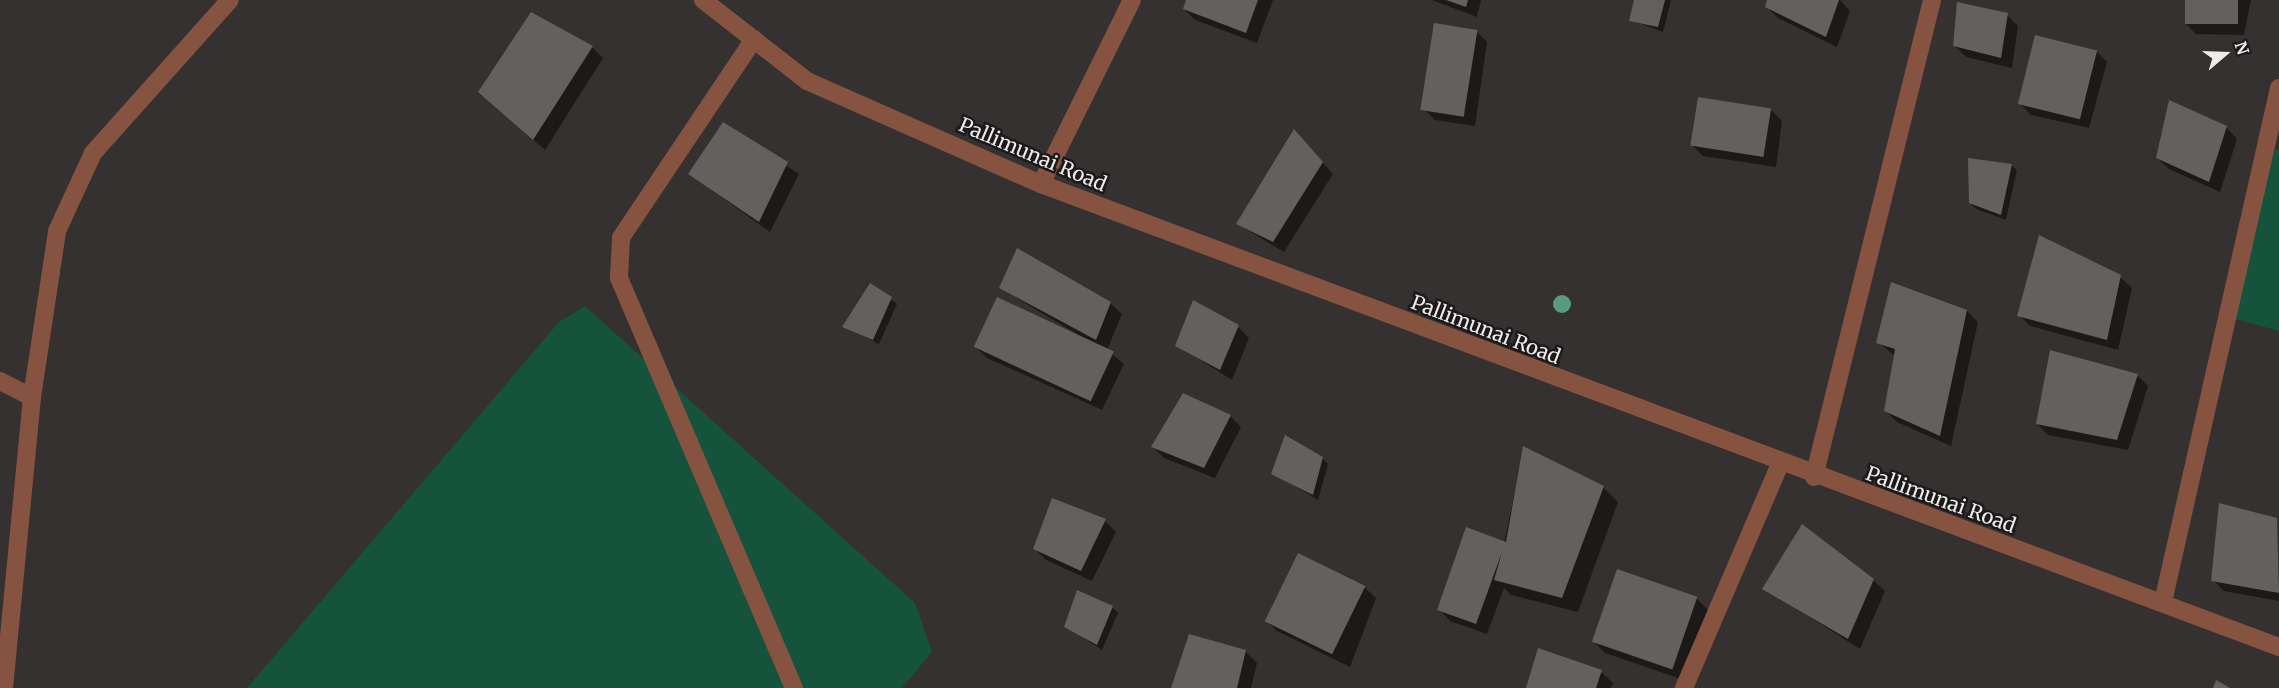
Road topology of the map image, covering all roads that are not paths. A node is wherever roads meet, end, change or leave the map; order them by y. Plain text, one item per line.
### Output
1 (230, 0) edge
2 (704, 0) edge
3 (1132, 0) edge
4 (1932, 0) edge
5 (754, 39) junction
6 (2279, 88) edge
7 (1041, 184) junction
8 (0, 381) edge
9 (32, 397) junction
10 (1780, 464) junction
11 (1814, 477) junction
12 (2163, 602) junction
13 (2279, 647) edge
14 (4, 688) edge
15 (794, 688) edge
16 (1684, 688) edge

1 - 9 street
2 - 5 street, Pallimunai Road
3 - 7 street
4 - 11 street
5 - 7 street, Pallimunai Road
5 - 15 street
6 - 12 street
7 - 10 street, Pallimunai Road
8 - 9 street
9 - 14 street
10 - 11 street, Pallimunai Road
10 - 16 street
11 - 12 street, Pallimunai Road
12 - 13 street, Pallimunai Road

